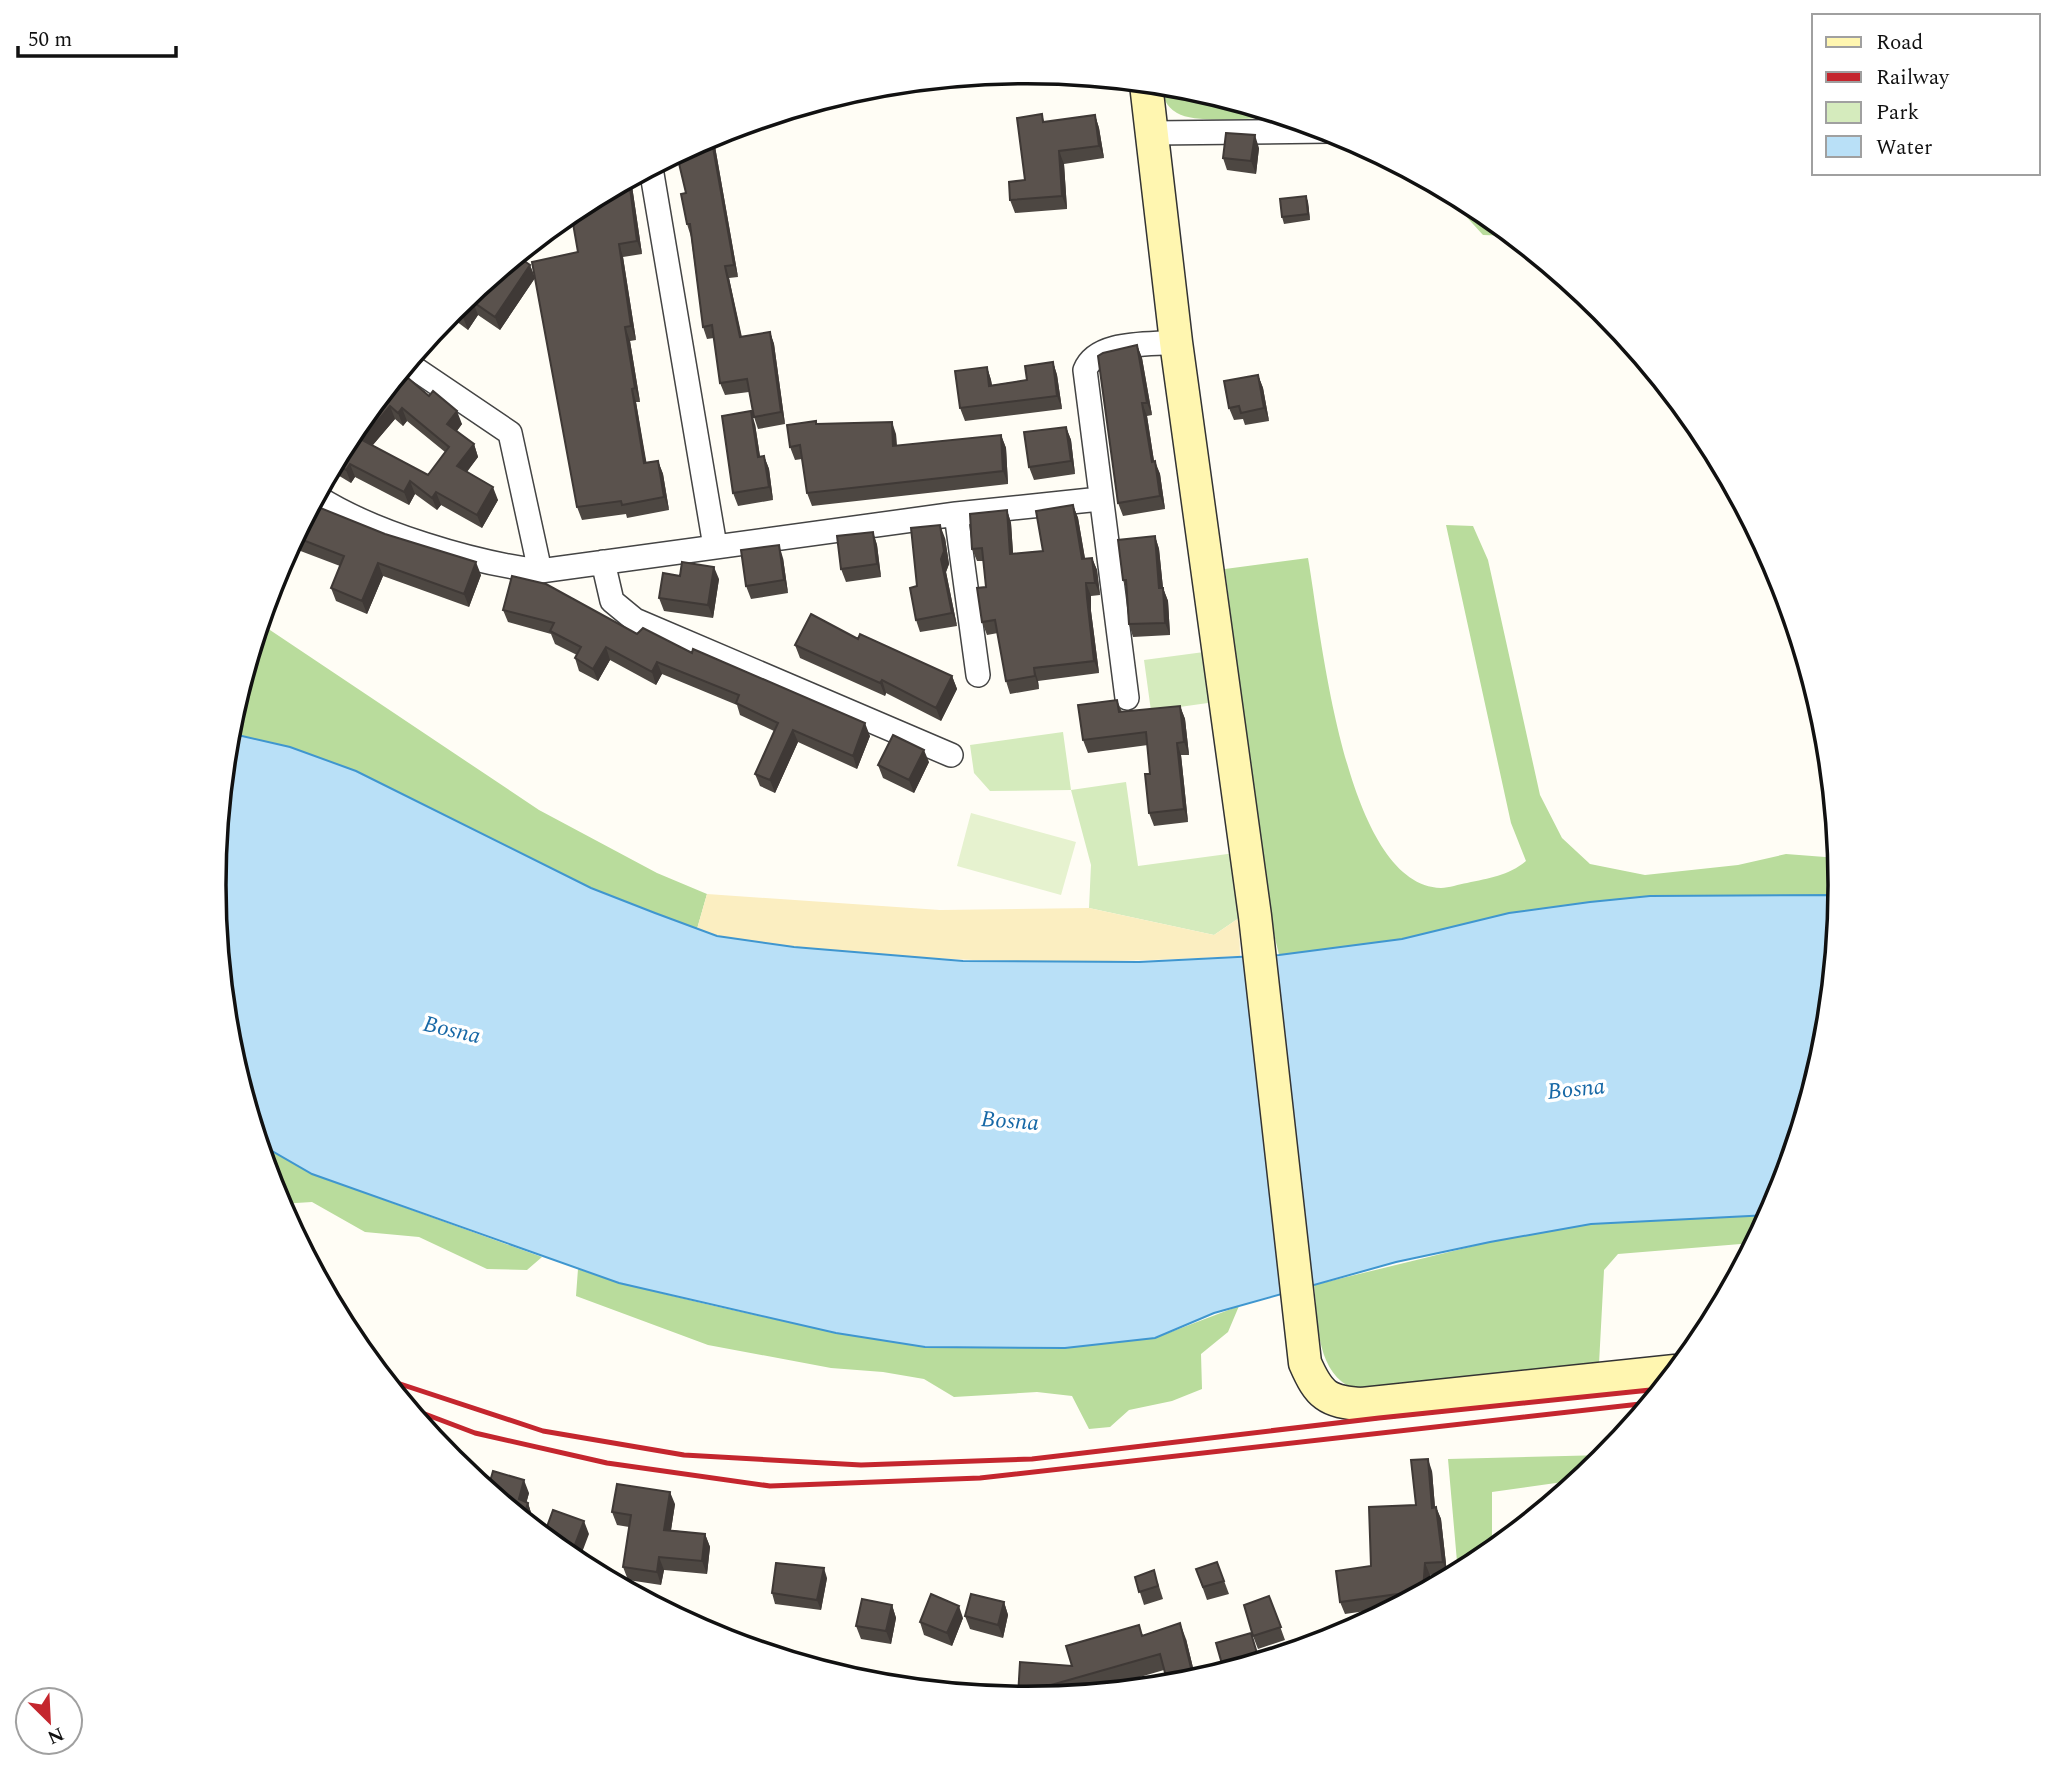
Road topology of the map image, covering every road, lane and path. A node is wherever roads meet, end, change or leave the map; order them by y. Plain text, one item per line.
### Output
1 (1147, 93) edge
2 (1297, 132) edge
3 (1153, 134) junction
4 (653, 178) edge
5 (1176, 342) junction
6 (415, 369) edge
7 (1100, 499) junction
8 (325, 500) edge
9 (957, 514) junction
10 (715, 546) junction
11 (603, 562) junction
12 (540, 571) junction
13 (978, 675) dead end
14 (1127, 698) dead end
15 (951, 755) dead end
16 (1662, 1372) edge

1 - 3 street
2 - 3 street
3 - 5 street
4 - 10 street
5 - 7 street
5 - 16 street
6 - 12 street
7 - 9 street
7 - 14 street
8 - 12 street
9 - 10 street
9 - 13 street
10 - 11 street
11 - 12 street
11 - 15 street

